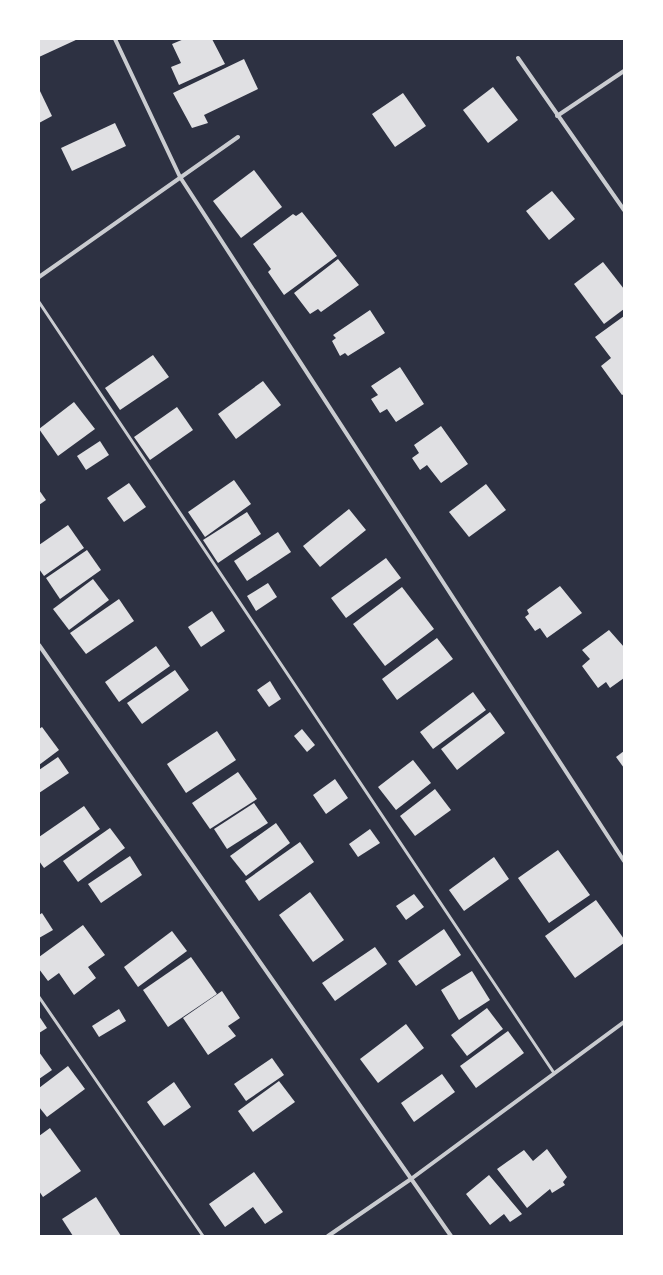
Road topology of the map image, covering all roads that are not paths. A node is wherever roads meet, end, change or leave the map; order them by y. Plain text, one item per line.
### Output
1 (115, 39) edge
2 (518, 58) dead end
3 (624, 71) edge
4 (557, 116) junction
5 (238, 137) dead end
6 (180, 177) junction
7 (624, 210) edge
8 (39, 277) edge
9 (39, 302) edge
10 (39, 645) edge
11 (624, 861) edge
12 (39, 997) edge
13 (624, 1022) edge
14 (554, 1073) junction
15 (411, 1179) junction
16 (203, 1236) edge
17 (328, 1236) edge
18 (451, 1236) edge

1 - 6 street
2 - 4 street
3 - 4 street
4 - 7 street
5 - 6 street
6 - 8 street
6 - 11 street
9 - 14 lane
10 - 15 street
12 - 16 lane
13 - 14 street
14 - 15 street
15 - 17 street
15 - 18 street

